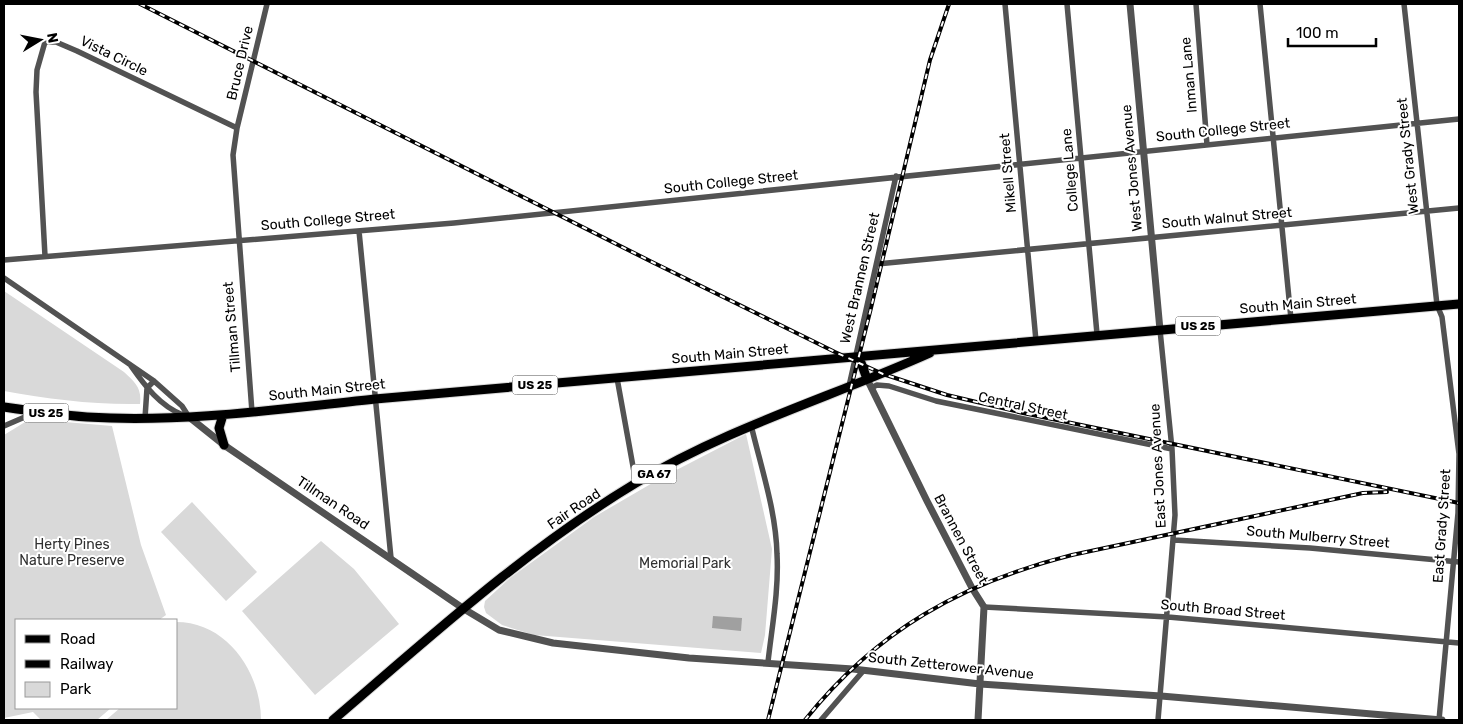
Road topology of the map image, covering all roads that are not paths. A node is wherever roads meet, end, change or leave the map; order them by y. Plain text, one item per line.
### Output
1 (267, 4) edge
2 (1005, 4) edge
3 (1067, 4) edge
4 (1130, 4) edge
5 (1196, 4) edge
6 (1260, 4) edge
7 (1404, 4) edge
8 (1459, 119) edge
9 (1417, 123) junction
10 (237, 128) junction
11 (1273, 137) junction
12 (1207, 145) junction
13 (1143, 151) junction
14 (1081, 157) junction
15 (1020, 163) junction
16 (896, 176) junction
17 (1459, 208) edge
18 (1427, 212) junction
19 (1282, 225) junction
20 (359, 231) junction
21 (1151, 238) junction
22 (238, 241) junction
23 (1089, 244) junction
24 (1028, 249) junction
25 (45, 256) junction
26 (4, 260) edge
27 (877, 264) junction
28 (4, 278) edge
29 (1459, 304) edge
30 (1437, 305) junction
31 (1291, 318) junction
32 (1160, 330) junction
33 (1097, 334) junction
34 (1036, 340) junction
35 (937, 350) junction
36 (857, 357) junction
37 (127, 360) junction
38 (617, 378) junction
39 (154, 381) junction
40 (869, 383) junction
41 (849, 386) junction
42 (147, 388) junction
43 (375, 399) junction
44 (4, 407) edge
45 (37, 412) junction
46 (252, 412) junction
47 (223, 415) junction
48 (188, 417) junction
49 (145, 418) junction
50 (751, 425) junction
51 (4, 426) edge
52 (224, 445) junction
53 (1172, 449) junction
54 (636, 483) junction
55 (1174, 540) junction
56 (391, 558) junction
57 (1456, 562) edge
58 (984, 607) junction
59 (464, 609) junction
60 (1168, 617) junction
61 (1446, 642) junction
62 (1459, 643) edge
63 (768, 662) junction
64 (864, 670) junction
65 (980, 684) junction
66 (1161, 696) junction
67 (333, 720) edge
68 (821, 720) edge
69 (978, 720) edge
70 (1158, 720) edge
71 (1440, 720) edge

1 - 10 street, Bruce Drive
2 - 15 street, Mikell Street
3 - 14 street, College Lane
4 - 13 street, West Jones Avenue
5 - 12 street, Inman Lane
6 - 11 street
7 - 9 street, West Grady Street
8 - 9 street, South College Street
9 - 11 street, South College Street
9 - 18 street, West Grady Street
10 - 22 street
10 - 25 street, Vista Circle
11 - 12 street, South College Street
11 - 19 street
12 - 13 street, South College Street
13 - 14 street, South College Street
13 - 21 street, West Jones Avenue
14 - 15 street, South College Street
14 - 23 street, College Lane
15 - 16 street, South College Street
15 - 24 street, Mikell Street
16 - 20 street, South College Street
16 - 27 street, West Brannen Street
17 - 18 street, South Walnut Street
18 - 19 street, South Walnut Street
18 - 30 street, West Grady Street
19 - 21 street, South Walnut Street
19 - 31 street
20 - 22 street, South College Street
20 - 43 street
21 - 23 street, South Walnut Street
21 - 32 street, West Jones Avenue
22 - 25 street, South College Street
22 - 46 street, Tillman Street
23 - 24 street, South Walnut Street
23 - 33 street, College Lane
24 - 27 street, South Walnut Street
24 - 34 street, Mikell Street
25 - 26 street, South College Street
27 - 36 street, West Brannen Street
28 - 37 street, Tillman Road
29 - 30 main road, South Main Street / US 25
30 - 31 main road, South Main Street / US 25
30 - 57 street, East Grady Street
31 - 32 main road, South Main Street / US 25
32 - 33 main road, South Main Street / US 25
32 - 53 street, East Jones Avenue
33 - 34 main road, South Main Street / US 25
34 - 35 main road, South Main Street / US 25
35 - 36 main road, South Main Street / US 25
35 - 40 main road, GA 67
36 - 38 main road, South Main Street / US 25
36 - 40 main road
36 - 41 street, West Brannen Street
37 - 39 street, Tillman Road
37 - 42 street, Tillman Road
38 - 43 main road, South Main Street / US 25
38 - 54 street
39 - 42 street
39 - 48 street, Tillman Road
40 - 41 main road, Fair Road / GA 67
40 - 53 street, Central Street
40 - 58 street, Brannen Street
41 - 50 main road, Fair Road / GA 67
42 - 48 street, Tillman Road
42 - 49 street
43 - 46 main road, South Main Street / US 25
43 - 56 street
44 - 45 main road, South Main Street / US 25
45 - 49 main road, South Main Street / US 25
45 - 51 street
46 - 47 main road, South Main Street / US 25
47 - 48 main road, South Main Street / US 25
47 - 52 main road
48 - 49 main road, South Main Street / US 25
48 - 52 street, Tillman Road
50 - 54 main road, Fair Road / GA 67
50 - 63 street
52 - 56 street, Tillman Road
53 - 55 street, East Jones Avenue
54 - 59 main road, Fair Road / GA 67
55 - 57 street, South Mulberry Street
55 - 60 street, East Jones Avenue
56 - 59 street, Tillman Road
57 - 61 street, East Grady Street
58 - 60 street, South Broad Street
58 - 65 street
59 - 63 street, South Zetterower Avenue
59 - 67 main road, Fair Road / GA 67
60 - 61 street, South Broad Street
60 - 66 street, East Jones Avenue
61 - 62 street, South Broad Street
61 - 71 street, East Grady Street
63 - 64 street, South Zetterower Avenue
64 - 65 street, South Zetterower Avenue
64 - 68 street
65 - 66 street, South Zetterower Avenue
65 - 69 street
66 - 70 street, East Jones Avenue
66 - 71 street, South Zetterower Avenue

